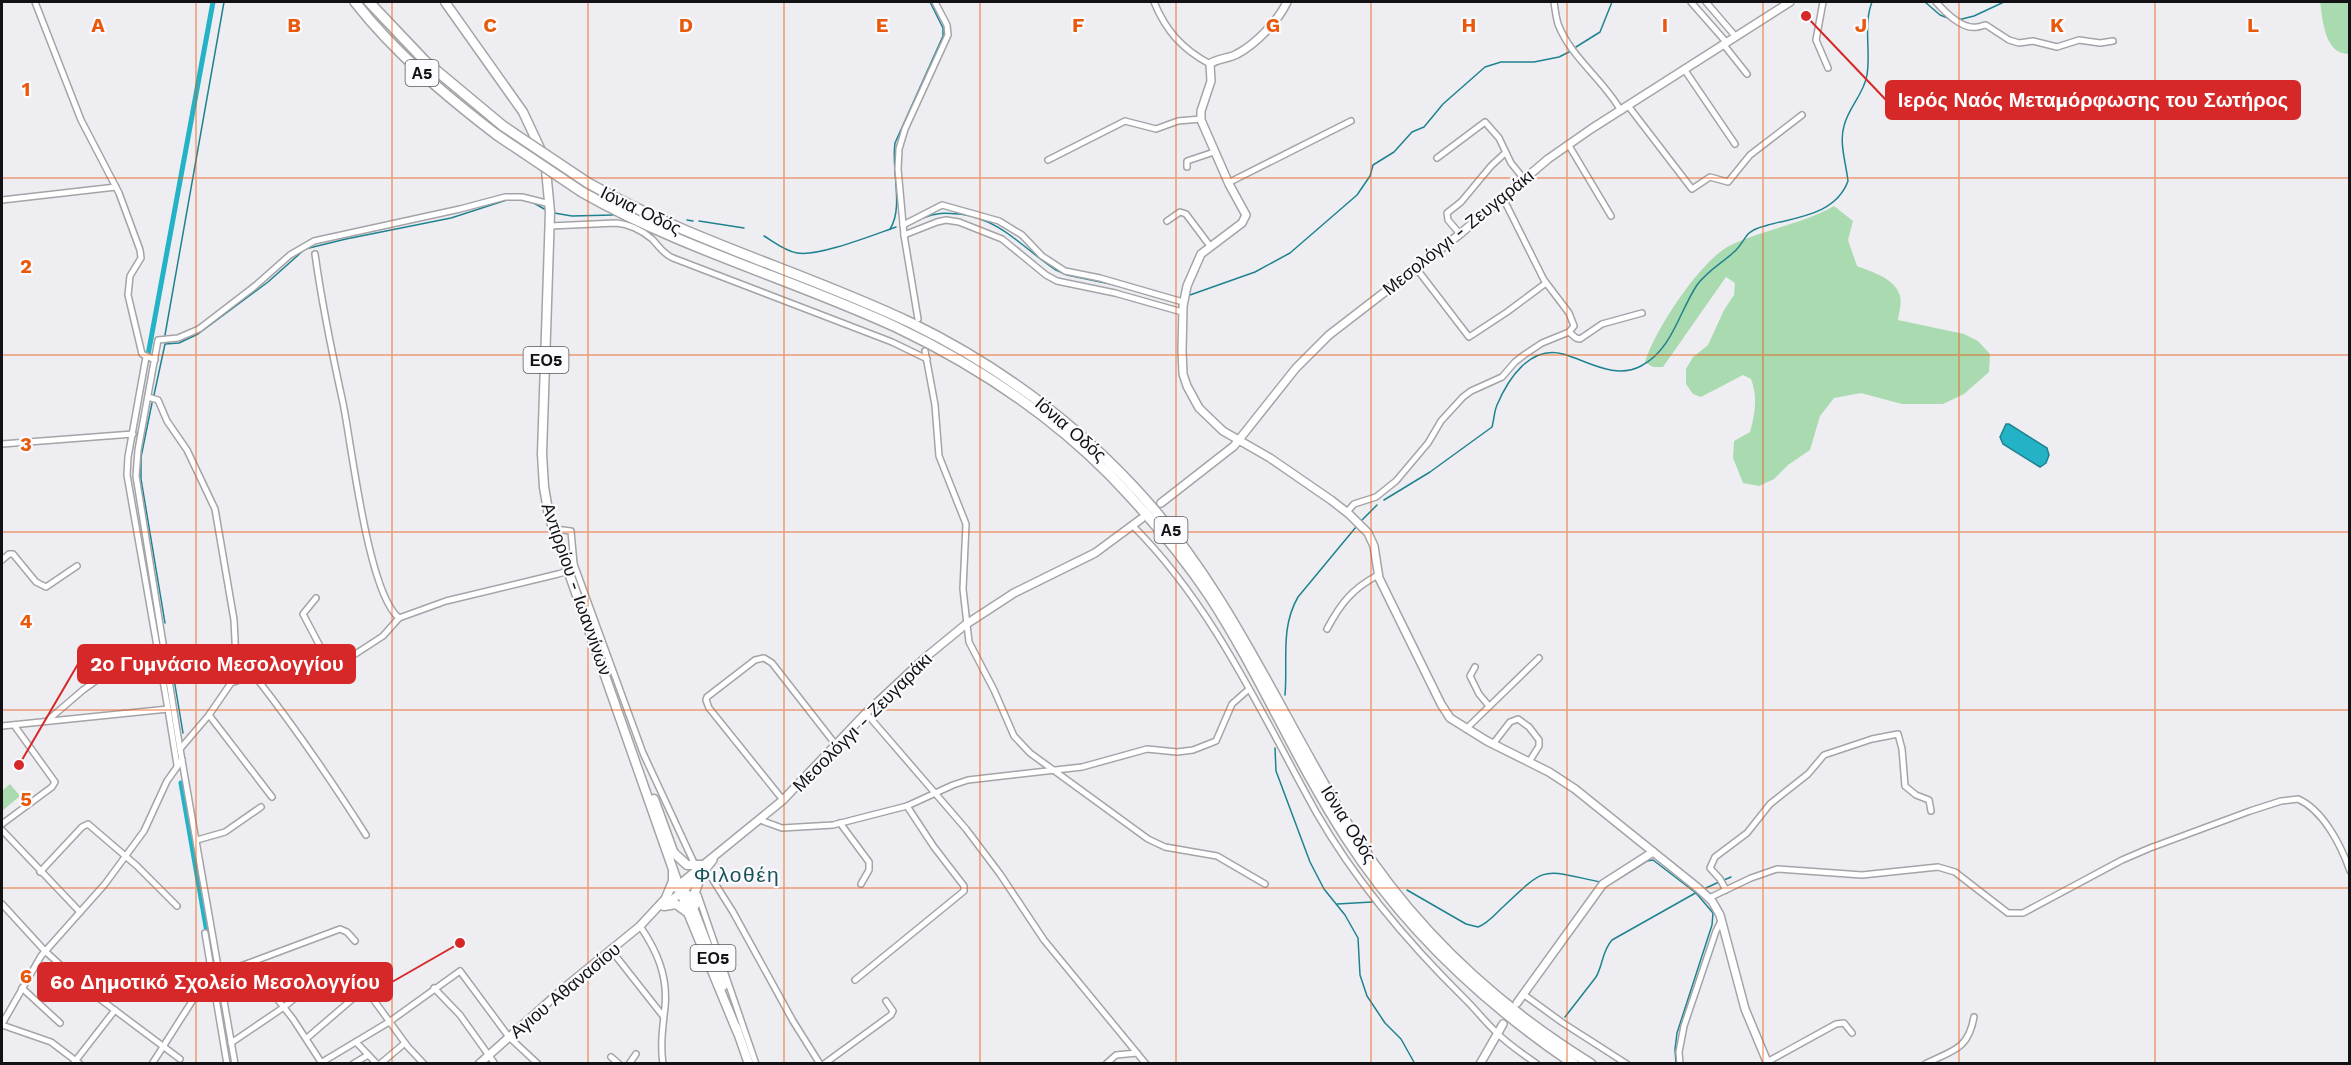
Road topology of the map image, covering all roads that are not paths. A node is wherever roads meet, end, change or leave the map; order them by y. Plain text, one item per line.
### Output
1 (35, 2) edge
2 (355, 2) edge
3 (369, 2) edge
4 (445, 2) edge
5 (935, 2) edge
6 (1154, 2) edge
7 (1287, 2) edge
8 (1554, 2) edge
9 (1691, 2) edge
10 (1706, 2) edge
11 (1790, 2) edge
12 (1823, 2) edge
13 (1936, 2) edge
14 (1736, 37) junction
15 (2113, 41) dead end
16 (1725, 44) junction
17 (1210, 64) junction
18 (1828, 68) dead end
19 (1684, 69) junction
20 (1746, 74) dead end
21 (1629, 106) junction
22 (1621, 111) junction
23 (1802, 115) dead end
24 (1201, 119) junction
25 (1351, 122) dead end
26 (1568, 144) junction
27 (1735, 144) dead end
28 (1214, 152) junction
29 (1505, 153) junction
30 (1437, 158) dead end
31 (1048, 160) dead end
32 (1187, 167) dead end
33 (1524, 179) junction
34 (1228, 183) junction
35 (116, 187) junction
36 (1503, 198) junction
37 (2, 200) edge
38 (550, 204) junction
39 (1611, 216) dead end
40 (1167, 221) dead end
41 (903, 225) junction
42 (550, 226) junction
43 (1460, 234) junction
44 (904, 235) junction
45 (1210, 246) junction
46 (315, 254) dead end
47 (1416, 268) junction
48 (1546, 283) junction
49 (1183, 302) junction
50 (1182, 312) junction
51 (1642, 313) dead end
52 (918, 318) dead end
53 (1569, 332) junction
54 (925, 351) dead end
55 (146, 357) junction
56 (927, 359) junction
57 (155, 360) junction
58 (148, 397) junction
59 (132, 434) junction
60 (1239, 440) junction
61 (2, 444) edge
62 (1161, 503) dead end
63 (1348, 513) junction
64 (1141, 519) dead end
65 (1133, 526) junction
66 (554, 529) junction
67 (2, 560) edge
68 (77, 566) dead end
69 (570, 568) junction
70 (1378, 575) junction
71 (316, 598) dead end
72 (399, 618) junction
73 (965, 625) junction
74 (1327, 629) dead end
75 (1539, 658) dead end
76 (159, 662) junction
77 (326, 664) junction
78 (1475, 667) dead end
79 (254, 675) junction
80 (237, 680) junction
81 (1249, 689) junction
82 (1490, 706) junction
83 (168, 709) junction
84 (866, 713) junction
85 (209, 715) junction
86 (46, 721) junction
87 (14, 725) junction
88 (2, 726) edge
89 (1466, 729) junction
90 (628, 735) junction
91 (1493, 744) junction
92 (836, 745) junction
93 (180, 749) junction
94 (182, 760) junction
95 (1529, 762) junction
96 (177, 765) junction
97 (1055, 772) junction
98 (935, 794) junction
99 (272, 797) dead end
100 (783, 800) junction
101 (908, 806) junction
102 (261, 807) dead end
103 (1931, 811) dead end
104 (760, 820) junction
105 (840, 823) junction
106 (2, 824) edge
107 (2, 830) edge
108 (366, 835) dead end
109 (197, 840) junction
110 (1653, 852) junction
111 (674, 853) junction
112 (126, 857) junction
113 (672, 863) junction
114 (702, 869) junction
115 (2349, 871) edge
116 (40, 872) junction
117 (861, 884) dead end
118 (1265, 884) dead end
119 (697, 885) junction
120 (682, 886) junction
121 (1726, 890) junction
122 (1709, 898) junction
123 (665, 902) junction
124 (2, 904) edge
125 (177, 906) dead end
126 (80, 912) junction
127 (693, 916) junction
128 (1721, 921) junction
129 (640, 926) junction
130 (205, 933) dead end
131 (355, 941) dead end
132 (611, 950) junction
133 (45, 951) junction
134 (249, 963) junction
135 (212, 970) junction
136 (219, 973) junction
137 (855, 980) dead end
138 (22, 988) junction
139 (434, 988) junction
140 (364, 989) junction
141 (1523, 994) junction
142 (886, 1001) dead end
143 (1517, 1003) dead end
144 (284, 1007) junction
145 (115, 1010) junction
146 (663, 1016) junction
147 (1974, 1017) dead end
148 (389, 1022) junction
149 (60, 1023) dead end
150 (2, 1024) edge
151 (1503, 1024) dead end
152 (1852, 1033) dead end
153 (1498, 1034) junction
154 (509, 1037) junction
155 (307, 1038) junction
156 (356, 1042) junction
157 (405, 1043) junction
158 (231, 1044) junction
159 (163, 1045) junction
160 (1137, 1053) junction
161 (490, 1054) junction
162 (636, 1054) dead end
163 (368, 1055) junction
164 (611, 1057) dead end
165 (180, 1059) dead end
166 (663, 1061) edge
167 (76, 1062) edge
168 (320, 1063) edge
169 (1768, 1063) edge
170 (152, 1064) edge
171 (227, 1064) edge
172 (235, 1064) edge
173 (353, 1064) edge
174 (379, 1064) edge
175 (424, 1064) edge
176 (479, 1064) edge
177 (495, 1064) edge
178 (538, 1064) edge
179 (619, 1064) edge
180 (629, 1064) edge
181 (657, 1064) edge
182 (749, 1064) edge
183 (756, 1064) edge
184 (822, 1064) edge
185 (1106, 1064) edge
186 (1146, 1064) edge
187 (1480, 1064) edge
188 (1537, 1064) edge
189 (1574, 1064) edge
190 (1591, 1064) edge
191 (1627, 1064) edge
192 (1680, 1064) edge
193 (1925, 1064) edge

1 - 35 street
2 - 189 highway, Ιόνια Οδός / Α5, bridge
3 - 190 highway, Ιόνια Οδός / Α5, bridge
4 - 38 main road, Αντιρρίου - Ιωαννίνων / ΕΟ5
5 - 41 street
6 - 17 street
7 - 17 main road
8 - 22 street
9 - 16 street
10 - 14 street
11 - 14 main road, Μεσολόγγι - Ζευγαράκι
12 - 18 street
13 - 15 street
14 - 16 main road, Μεσολόγγι - Ζευγαράκι
16 - 19 main road, Μεσολόγγι - Ζευγαράκι
16 - 20 street
17 - 24 main road
19 - 21 main road, Μεσολόγγι - Ζευγαράκι
19 - 27 street
21 - 22 main road, Μεσολόγγι - Ζευγαράκι
21 - 23 street
22 - 26 main road, Μεσολόγγι - Ζευγαράκι
24 - 28 main road
24 - 31 street
25 - 34 street
26 - 33 main road, Μεσολόγγι - Ζευγαράκι
26 - 39 street
28 - 32 street
28 - 34 main road
29 - 30 street
29 - 33 street
29 - 43 street
33 - 36 main road, Μεσολόγγι - Ζευγαράκι
34 - 45 main road
35 - 37 street
35 - 55 street
36 - 43 main road, Μεσολόγγι - Ζευγαράκι
36 - 48 street
38 - 42 main road, Αντιρρίου - Ιωαννίνων / ΕΟ5
38 - 57 street
40 - 45 street
41 - 44 street
41 - 49 street
42 - 56 street
42 - 66 main road, Αντιρρίου - Ιωαννίνων / ΕΟ5
43 - 47 main road, Μεσολόγγι - Ζευγαράκι
44 - 50 street
44 - 52 street
45 - 49 main road
46 - 72 street
47 - 48 street
47 - 60 main road, Μεσολόγγι - Ζευγαράκι
48 - 53 street
49 - 50 main road
50 - 60 main road
51 - 53 street
53 - 63 street
54 - 56 street
55 - 57 street
55 - 59 street
56 - 73 street
57 - 58 street
58 - 80 street
58 - 93 street
59 - 61 street
59 - 76 street
60 - 62 main road, Μεσολόγγι - Ζευγαράκι
60 - 63 main road
63 - 70 main road
64 - 65 main road, Μεσολόγγι - Ζευγαράκι
65 - 73 main road, Μεσολόγγι - Ζευγαράκι
65 - 81 street
66 - 69 main road, Αντιρρίου - Ιωαννίνων / ΕΟ5
66 - 69 street
67 - 68 street
69 - 72 street
69 - 90 main road, Αντιρρίου - Ιωαννίνων / ΕΟ5
69 - 114 street
70 - 74 street
70 - 89 main road
71 - 77 street
72 - 77 street
73 - 84 main road, Μεσολόγγι - Ζευγαράκι
73 - 97 street
75 - 82 street
76 - 83 street
76 - 86 street
77 - 79 street
78 - 82 street
79 - 80 street
79 - 108 street
80 - 85 street
81 - 97 street
81 - 153 street
82 - 89 street
83 - 86 street
83 - 96 street
84 - 92 main road, Μεσολόγγι - Ζευγαράκι
84 - 98 street
85 - 93 street
85 - 99 street
86 - 87 street
87 - 88 street
87 - 106 street
89 - 91 main road
90 - 111 main road, Αντιρρίου - Ιωαννίνων / ΕΟ5
90 - 113 main road, Αντιρρίου - Ιωαννίνων / ΕΟ5
91 - 95 main road
91 - 95 street
92 - 100 main road, Μεσολόγγι - Ζευγαράκι
92 - 100 street
93 - 94 street
94 - 96 street
94 - 109 street
95 - 110 main road
96 - 112 street
97 - 98 street
97 - 118 street
98 - 101 street
98 - 160 street
100 - 104 main road, Μεσολόγγι - Ζευγαράκι
101 - 105 street
101 - 137 street
102 - 109 street
103 - 121 street
104 - 105 street
104 - 114 main road, Μεσολόγγι - Ζευγαράκι
105 - 117 street
107 - 116 street
109 - 136 street
110 - 122 main road
110 - 141 main road
111 - 114 main road
111 - 120 main road, Αντιρρίου - Ιωαννίνων / ΕΟ5
112 - 116 street
112 - 125 street
112 - 126 street
113 - 120 main road, Αντιρρίου - Ιωαννίνων / ΕΟ5
113 - 123 main road
114 - 119 main road
114 - 120 main road, Μεσολόγγι - Ζευγαράκι
114 - 184 street
115 - 121 street
116 - 126 street
119 - 127 main road
119 - 183 street
120 - 123 main road, Αγιου Αθανασίου
120 - 127 main road, Αντιρρίου - Ιωαννίνων / ΕΟ5
121 - 122 street
122 - 128 main road
123 - 127 main road
123 - 129 main road, Αγιου Αθανασίου
124 - 133 street
126 - 133 street
127 - 182 main road, Αντιρρίου - Ιωαννίνων / ΕΟ5
128 - 169 main road
128 - 192 street
129 - 132 main road, Αγιου Αθανασίου
129 - 146 street
130 - 135 street
131 - 134 street
132 - 146 street
132 - 154 main road, Αγιου Αθανασίου
133 - 138 street
133 - 145 street
134 - 136 street
134 - 144 street
135 - 159 street
135 - 171 street
136 - 158 street
138 - 149 street
138 - 150 street
139 - 148 street
139 - 154 street
139 - 161 street
140 - 144 street
140 - 148 street
140 - 155 street
141 - 143 main road
141 - 191 street
142 - 184 street
144 - 155 street
144 - 158 street
145 - 159 street
145 - 167 street
146 - 166 street
147 - 193 street
148 - 156 street
148 - 157 street
150 - 167 street
151 - 153 main road
152 - 169 street
153 - 187 main road
153 - 188 street
154 - 161 main road, Αγιου Αθανασίου
154 - 178 street
155 - 168 street
156 - 163 street
156 - 168 street
157 - 174 street
157 - 175 street
158 - 172 street
159 - 165 street
159 - 170 street
160 - 185 street
160 - 186 street
161 - 176 main road, Αγιου Αθανασίου
161 - 177 street
162 - 180 street
163 - 173 street
163 - 174 street
164 - 179 street
166 - 181 street

